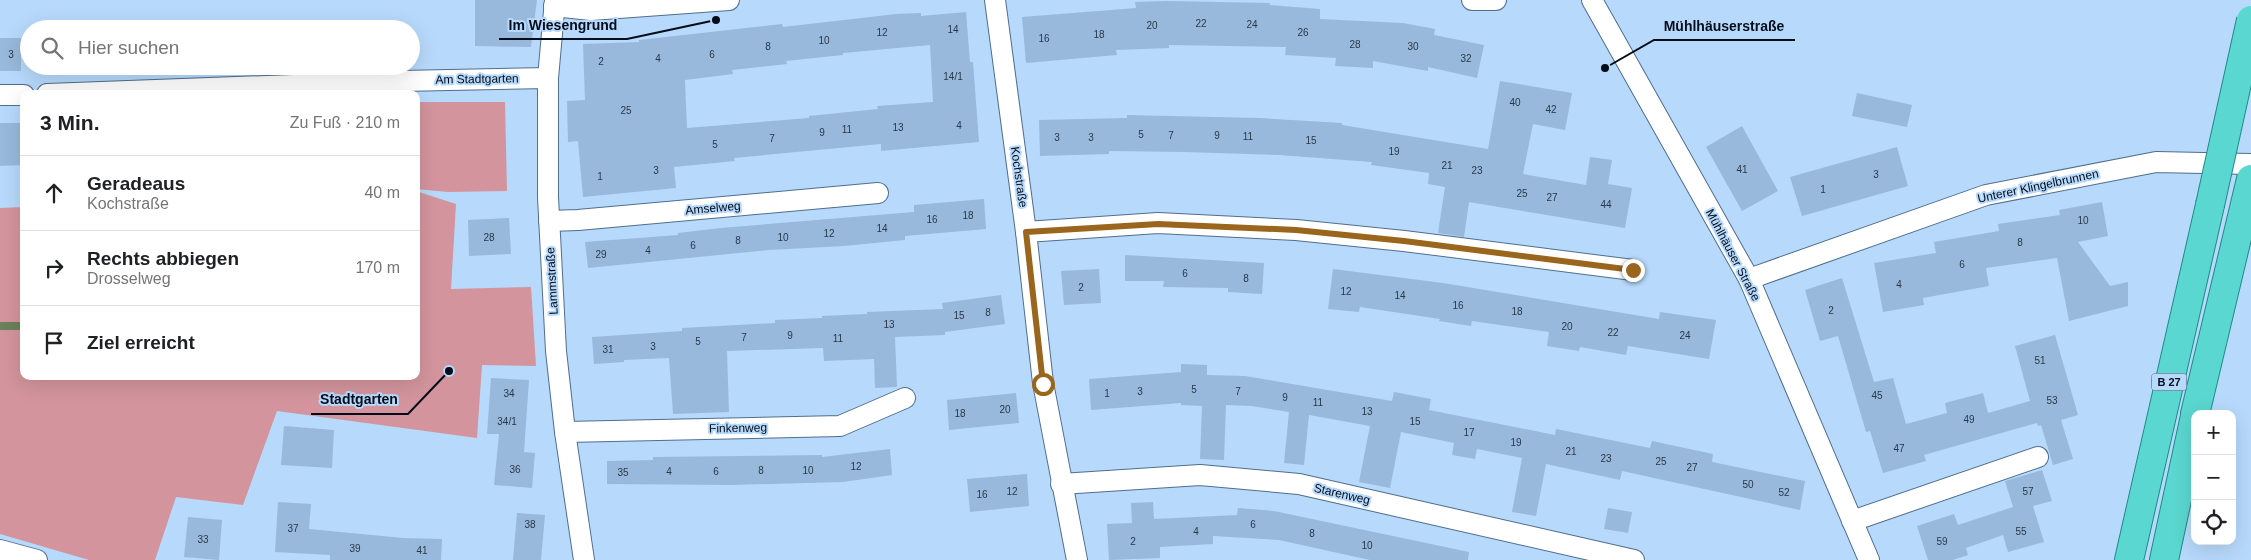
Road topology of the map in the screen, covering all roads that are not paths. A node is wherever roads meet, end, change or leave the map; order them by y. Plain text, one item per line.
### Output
1 (729, 0) edge
2 (995, 0) edge
3 (1472, 0) edge
4 (1496, 0) edge
5 (1592, 0) edge
6 (554, 3) edge
7 (2251, 20) edge
8 (548, 78) junction
9 (156, 90) edge
10 (20, 95) edge
11 (0, 96) edge
12 (2251, 164) edge
13 (2251, 179) edge
14 (878, 193) dead end
15 (549, 221) junction
16 (1026, 232) junction
17 (1633, 270) dead end
18 (1749, 279) junction
19 (905, 398) dead end
20 (2196, 410) edge
21 (565, 432) junction
22 (2191, 434) edge
23 (2038, 457) dead end
24 (1061, 484) junction
25 (1852, 521) junction
26 (0, 550) edge
27 (1623, 559) edge
28 (37, 560) edge
29 (584, 560) edge
30 (1077, 560) edge
31 (1869, 560) edge
32 (2129, 560) edge
33 (2164, 560) edge

1 - 6 street
2 - 16 street, Kochstraße
3 - 4 street
5 - 18 street, Mühlhäuser Straße
6 - 8 street, Lammstraße
7 - 32 highway, B 27, bridge
8 - 9 street, Am Stadtgarten
8 - 15 street, Lammstraße
10 - 11 street
12 - 18 street, Unterer Klingelbrunnen
13 - 20 highway, B 27
14 - 15 street, Amselweg
15 - 21 street, Lammstraße
16 - 17 street
16 - 24 street, Kochstraße
18 - 25 street, Mühlhäuser Straße
19 - 21 street, Finkenweg
21 - 29 street, Lammstraße
22 - 33 highway, B 27
23 - 25 street
24 - 27 street, Starenweg
24 - 30 street, Kochstraße
25 - 31 street, Mühlhäuser Straße
26 - 28 street

